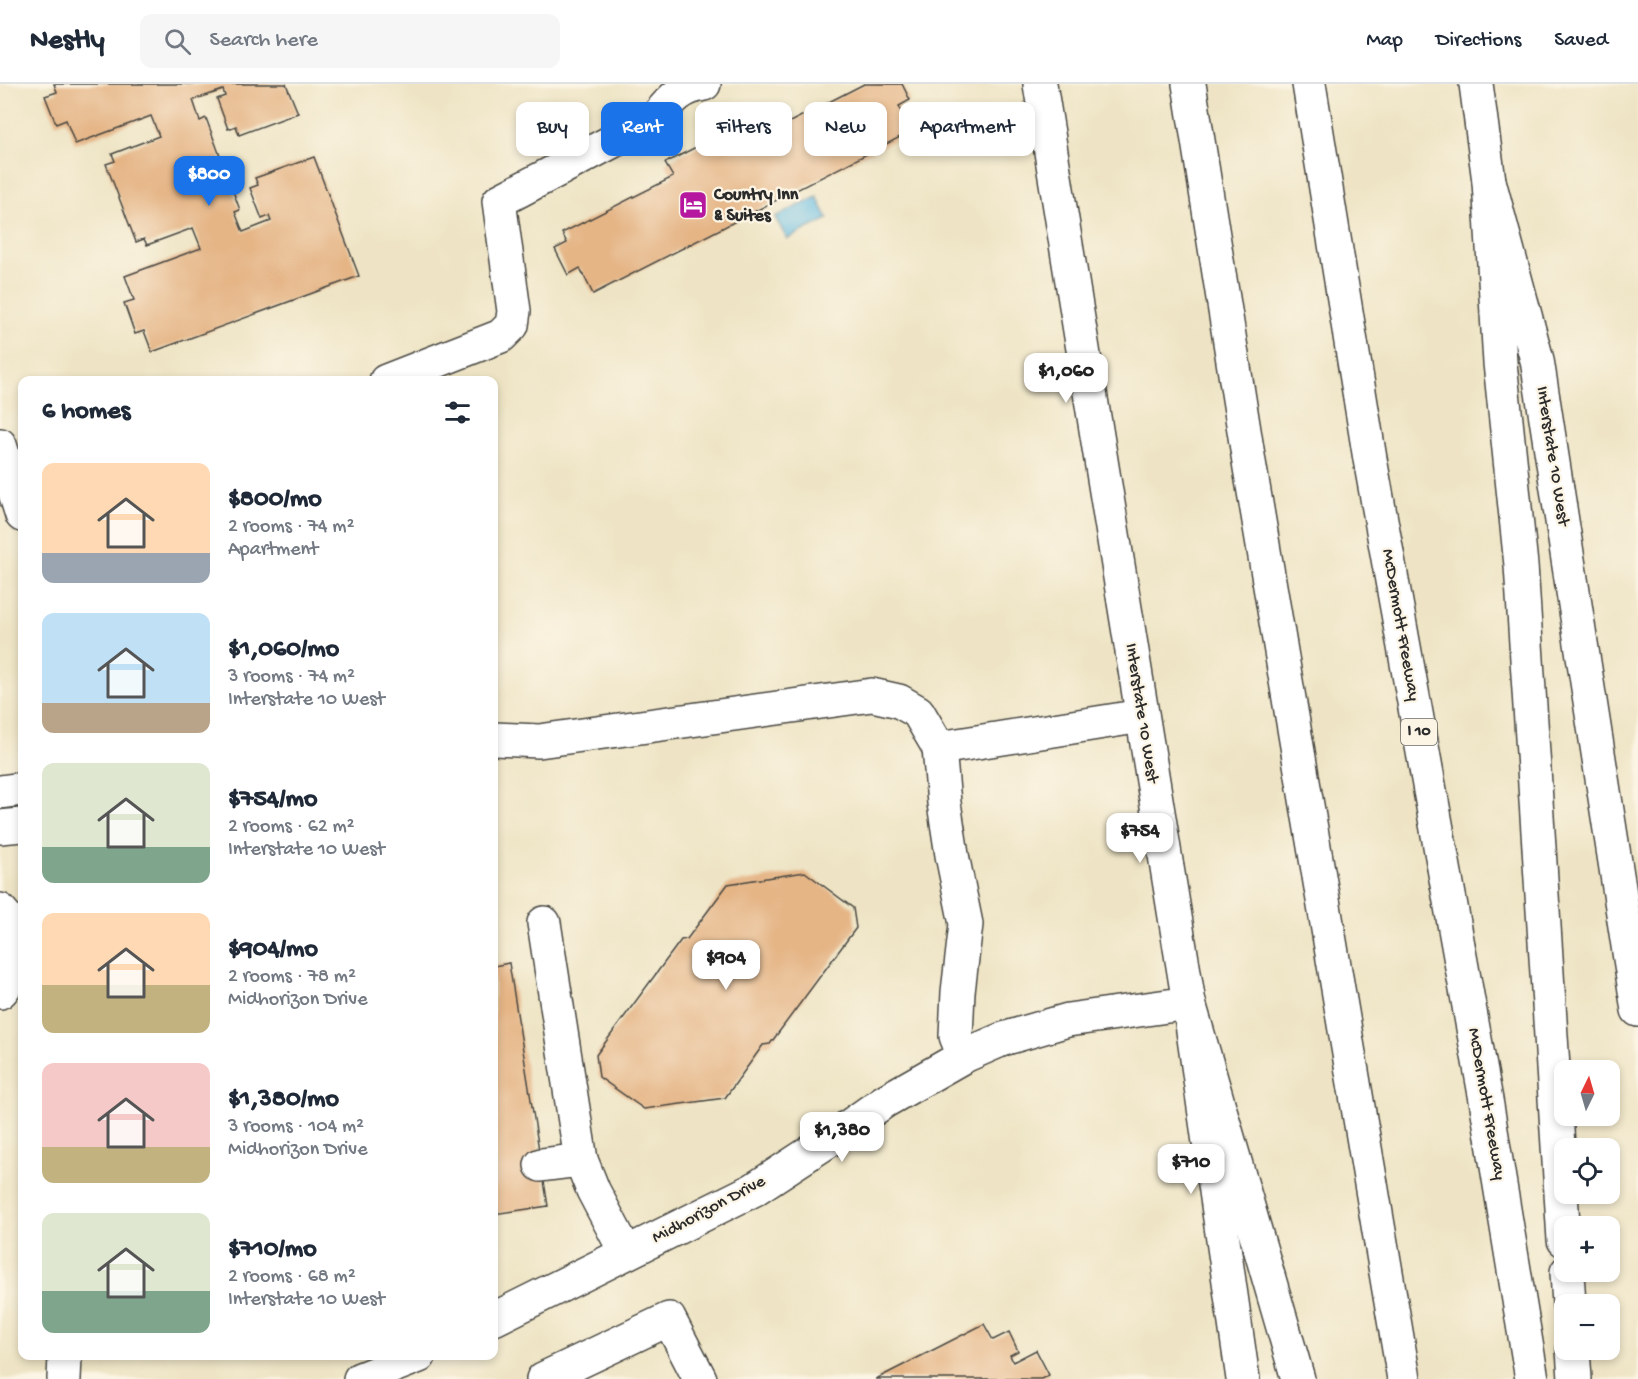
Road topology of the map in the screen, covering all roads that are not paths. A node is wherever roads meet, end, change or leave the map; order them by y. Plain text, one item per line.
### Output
1 (704, 84) edge
2 (1040, 84) edge
3 (1189, 84) edge
4 (1309, 84) edge
5 (1476, 84) edge
6 (1489, 181) junction
7 (399, 376) edge
8 (8, 447) edge
9 (18, 496) edge
10 (1142, 716) junction
11 (498, 739) edge
12 (939, 748) junction
13 (18, 790) edge
14 (0, 792) edge
15 (18, 825) edge
16 (0, 827) edge
17 (0, 910) edge
18 (544, 923) dead end
19 (0, 992) edge
20 (1189, 1003) junction
21 (1638, 1010) edge
22 (964, 1056) junction
23 (580, 1160) junction
24 (541, 1165) dead end
25 (1562, 1216) edge
26 (626, 1253) junction
27 (498, 1317) edge
28 (65, 1360) edge
29 (409, 1360) edge
30 (1574, 1360) edge
31 (64, 1379) edge
32 (360, 1379) edge
33 (543, 1379) edge
34 (700, 1379) edge
35 (1243, 1379) edge
36 (1298, 1379) edge
37 (1404, 1379) edge
38 (1532, 1379) edge
39 (1575, 1379) edge

1 - 7 main road
2 - 10 main road, Interstate 10 West
3 - 37 main road
4 - 38 main road, McDermott Freeway / I 10
5 - 6 main road, Interstate 10 West
6 - 21 main road, Interstate 10 West
6 - 25 main road
8 - 9 main road
10 - 12 main road
10 - 20 main road, Interstate 10 West
11 - 12 main road
12 - 22 main road
13 - 14 main road
15 - 16 main road
17 - 19 main road
18 - 23 main road
20 - 22 main road, Midhorizon Drive
20 - 35 main road, Interstate 10 West
20 - 36 main road
22 - 26 main road, Midhorizon Drive
23 - 24 main road
23 - 26 main road
26 - 27 main road, Midhorizon Drive
28 - 31 main road
29 - 32 main road
30 - 39 main road
33 - 34 main road

